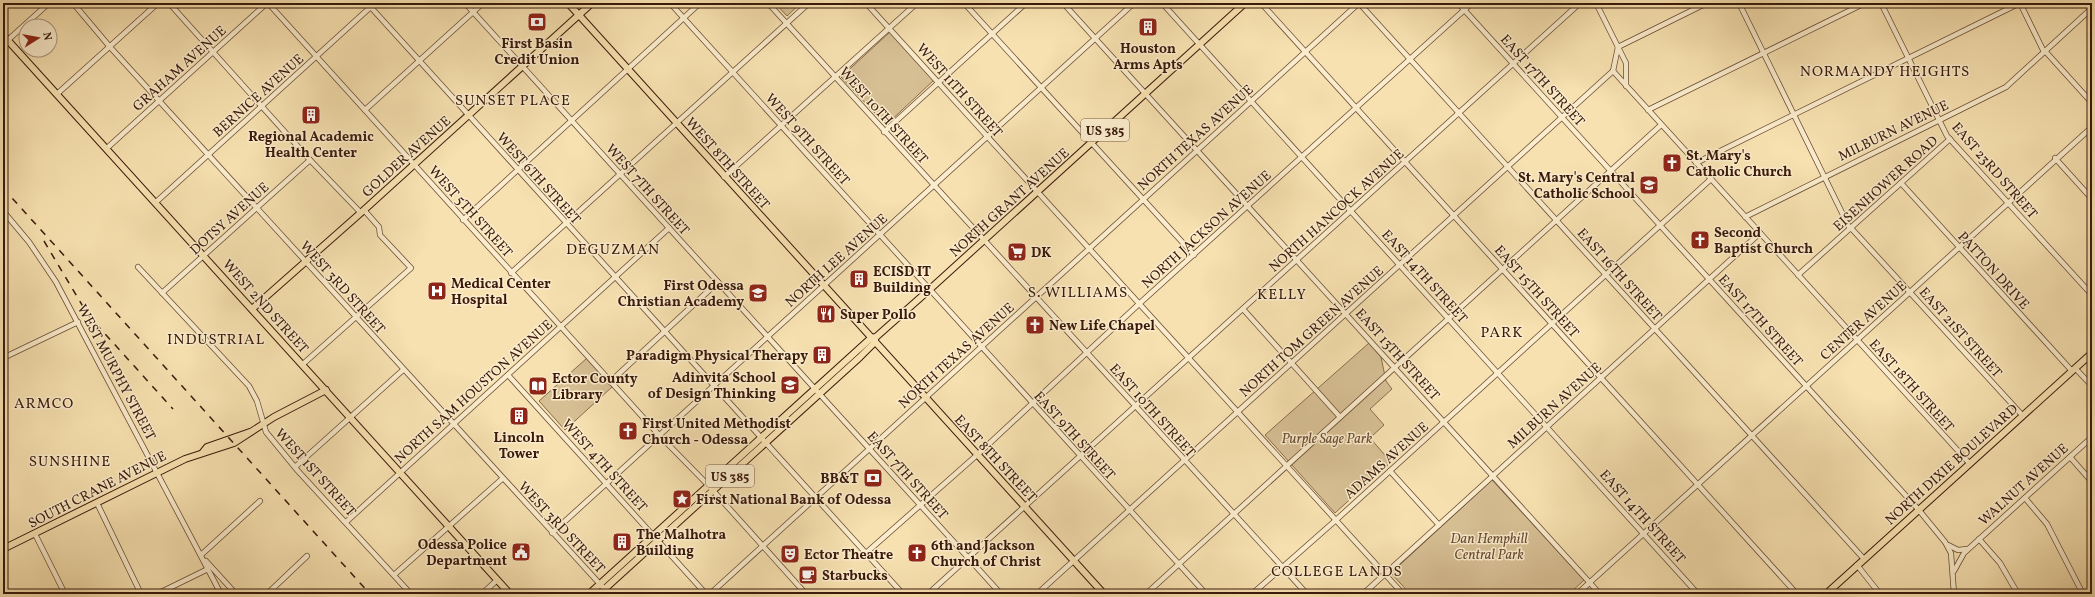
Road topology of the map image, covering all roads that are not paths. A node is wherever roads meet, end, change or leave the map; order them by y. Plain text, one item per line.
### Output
1 (49, 3) edge
2 (73, 3) edge
3 (158, 3) edge
4 (169, 3) edge
5 (267, 3) edge
6 (367, 3) edge
7 (375, 3) edge
8 (465, 3) edge
9 (483, 3) edge
10 (568, 3) edge
11 (592, 3) edge
12 (670, 3) edge
13 (700, 3) edge
14 (768, 3) edge
15 (810, 3) edge
16 (866, 3) edge
17 (917, 3) edge
18 (964, 3) edge
19 (1026, 3) edge
20 (1063, 3) edge
21 (1134, 3) edge
22 (1162, 3) edge
23 (1245, 3) edge
24 (1261, 3) edge
25 (1359, 3) edge
26 (1458, 3) edge
27 (1472, 3) edge
28 (1580, 3) edge
29 (1596, 3) edge
30 (1707, 3) edge
31 (1739, 3) edge
32 (1865, 3) edge
33 (1881, 3) edge
34 (2020, 3) edge
35 (371, 7) junction
36 (2092, 8) edge
37 (1464, 10) junction
38 (473, 12) junction
39 (579, 15) junction
40 (684, 18) junction
41 (786, 24) junction
42 (889, 29) junction
43 (992, 34) junction
44 (3, 35) edge
45 (1096, 38) junction
46 (8, 40) junction
47 (1200, 44) junction
48 (110, 47) junction
49 (1618, 47) junction
50 (213, 52) junction
51 (1305, 52) junction
52 (2045, 52) junction
53 (1764, 53) junction
54 (316, 56) junction
55 (1909, 58) junction
56 (1410, 59) junction
57 (419, 61) junction
58 (1513, 64) junction
59 (523, 67) junction
60 (628, 69) junction
61 (1613, 71) junction
62 (733, 72) junction
63 (835, 78) junction
64 (938, 83) junction
65 (1626, 86) junction
66 (1042, 88) junction
67 (1146, 93) junction
68 (57, 94) junction
69 (159, 101) junction
70 (1251, 101) junction
71 (2092, 103) edge
72 (262, 106) junction
73 (1356, 108) junction
74 (365, 110) junction
75 (1648, 110) junction
76 (1458, 112) junction
77 (468, 115) junction
78 (1794, 115) junction
79 (1562, 118) junction
80 (1939, 120) junction
81 (572, 121) junction
82 (676, 123) junction
83 (1661, 125) junction
84 (782, 126) junction
85 (2092, 127) edge
86 (884, 132) junction
87 (987, 137) junction
88 (1950, 139) junction
89 (1092, 143) junction
90 (106, 149) junction
91 (1197, 150) junction
92 (208, 155) junction
93 (1302, 157) junction
94 (2055, 158) junction
95 (310, 160) junction
96 (1405, 162) junction
97 (1696, 163) junction
98 (414, 164) junction
99 (1508, 167) junction
100 (517, 170) junction
101 (1610, 171) junction
102 (620, 174) junction
103 (724, 177) junction
104 (1825, 177) junction
105 (1711, 179) junction
106 (1901, 183) junction
107 (933, 186) junction
108 (1038, 192) junction
109 (2092, 199) edge
110 (1143, 200) junction
111 (154, 203) junction
112 (2008, 203) junction
113 (1248, 206) junction
114 (257, 208) junction
115 (3, 211) edge
116 (363, 211) junction
117 (1351, 211) junction
118 (1454, 216) junction
119 (1745, 217) junction
120 (462, 220) junction
121 (1556, 220) junction
122 (566, 223) junction
123 (1660, 226) junction
124 (669, 228) junction
125 (1851, 228) junction
126 (1760, 233) junction
127 (880, 235) junction
128 (984, 241) junction
129 (1959, 247) junction
130 (1089, 249) junction
131 (204, 256) junction
132 (1194, 256) junction
133 (1297, 259) junction
134 (306, 263) junction
135 (1400, 265) junction
136 (138, 267) dead end
137 (1503, 269) junction
138 (511, 273) junction
139 (1606, 275) junction
140 (1798, 275) junction
141 (615, 277) junction
142 (1709, 280) junction
143 (718, 282) junction
144 (824, 286) junction
145 (929, 290) junction
146 (1910, 292) junction
147 (162, 293) junction
148 (2092, 295) edge
149 (1035, 298) junction
150 (1140, 304) junction
151 (252, 309) junction
152 (1243, 309) junction
153 (1346, 314) junction
154 (355, 316) junction
155 (1448, 319) junction
156 (78, 322) junction
157 (1552, 324) junction
158 (560, 327) junction
159 (1655, 329) junction
160 (664, 332) junction
161 (768, 337) junction
162 (874, 339) junction
163 (1857, 340) junction
164 (981, 347) junction
165 (1086, 353) junction
166 (2092, 353) edge
167 (3, 358) edge
168 (1188, 358) junction
169 (1292, 363) junction
170 (303, 364) junction
171 (1395, 367) junction
172 (2074, 369) junction
173 (403, 370) junction
174 (1498, 373) junction
175 (508, 374) junction
176 (1601, 378) junction
177 (610, 382) junction
178 (714, 386) junction
179 (1806, 386) junction
180 (2092, 386) edge
181 (326, 390) junction
182 (818, 391) junction
183 (925, 398) junction
184 (1031, 403) junction
185 (1134, 407) junction
186 (1238, 412) junction
187 (2023, 416) junction
188 (351, 418) junction
189 (1340, 418) junction
190 (1445, 421) junction
191 (262, 424) junction
192 (453, 424) junction
193 (1547, 427) junction
194 (1752, 435) junction
195 (659, 436) junction
196 (762, 437) junction
197 (2092, 437) edge
198 (766, 442) junction
199 (869, 449) junction
200 (977, 455) junction
201 (1080, 456) junction
202 (2070, 457) junction
203 (1184, 461) junction
204 (1970, 464) junction
205 (1287, 466) junction
206 (295, 467) junction
207 (1390, 471) junction
208 (158, 472) junction
209 (400, 472) junction
210 (1493, 476) junction
211 (502, 478) junction
212 (2092, 482) edge
213 (607, 483) junction
214 (1698, 484) junction
215 (708, 486) junction
216 (713, 491) junction
217 (816, 498) junction
218 (2025, 498) junction
219 (260, 502) dead end
220 (97, 504) junction
221 (919, 504) junction
222 (1024, 506) junction
223 (1918, 509) junction
224 (1129, 511) junction
225 (1233, 515) junction
226 (1336, 520) junction
227 (346, 522) junction
228 (1439, 525) junction
229 (449, 526) junction
230 (552, 533) junction
231 (1643, 533) junction
232 (35, 534) junction
233 (656, 538) junction
234 (1979, 539) junction
235 (1945, 542) junction
236 (762, 545) junction
237 (1969, 548) junction
238 (3, 549) edge
239 (866, 553) junction
240 (202, 556) junction
241 (307, 556) dead end
242 (968, 558) junction
243 (1864, 559) junction
244 (1074, 561) junction
245 (1178, 565) junction
246 (1857, 565) junction
247 (1282, 567) junction
248 (208, 569) junction
249 (1385, 574) junction
250 (394, 575) junction
251 (1953, 575) junction
252 (497, 580) junction
253 (1590, 582) junction
254 (604, 589) edge
255 (65, 594) edge
256 (142, 594) edge
257 (157, 594) edge
258 (220, 594) edge
259 (236, 594) edge
260 (267, 594) edge
261 (411, 594) edge
262 (482, 594) edge
263 (510, 594) edge
264 (589, 594) edge
265 (599, 594) edge
266 (706, 594) edge
267 (710, 594) edge
268 (806, 594) edge
269 (903, 594) edge
270 (928, 594) edge
271 (1001, 594) edge
272 (1037, 594) edge
273 (1104, 594) edge
274 (1146, 594) edge
275 (1206, 594) edge
276 (1252, 594) edge
277 (1307, 594) edge
278 (1363, 594) edge
279 (1403, 594) edge
280 (1576, 594) edge
281 (1600, 594) edge
282 (1698, 594) edge
283 (1797, 594) edge
284 (1826, 594) edge
285 (1880, 594) edge
286 (1954, 594) edge
287 (2018, 594) edge
288 (2083, 594) edge

1 - 46 street
2 - 48 street, WEST 3RD STREET
3 - 48 street
4 - 50 street
5 - 50 street, GRAHAM AVENUE
5 - 54 street, WEST 5TH STREET
6 - 35 street, WEST 6TH STREET
7 - 35 street, BERNICE AVENUE
8 - 38 street, WEST 7TH STREET
9 - 38 street
10 - 39 main road, WEST 8TH STREET
11 - 39 main road, GOLDER AVENUE
12 - 40 street, WEST 9TH STREET
13 - 40 street
14 - 41 street, WEST 10TH STREET
15 - 41 street
16 - 42 street, WEST 11TH STREET
17 - 42 street
18 - 43 street
19 - 43 street
20 - 45 street, EAST 13TH STREET
21 - 45 street, NORTH LEE AVENUE
22 - 47 street, EAST 14TH STREET
23 - 47 main road, NORTH GRANT AVENUE / US 385
24 - 51 street, EAST 15TH STREET
25 - 51 street, NORTH TEXAS AVENUE
25 - 56 street, EAST 16TH STREET
26 - 37 street, EAST 17TH STREET
27 - 37 street, NORTH JACKSON AVENUE
28 - 58 street, NORTH HANCOCK AVENUE
29 - 49 street
30 - 49 street
31 - 53 street, EAST 21ST STREET
32 - 53 street
33 - 55 street, EAST 23RD STREET
34 - 52 street
34 - 55 street
35 - 54 street, BERNICE AVENUE
35 - 57 street, WEST 6TH STREET
36 - 52 street
37 - 56 street, NORTH JACKSON AVENUE
37 - 58 street, EAST 17TH STREET
38 - 57 street
38 - 59 street, WEST 7TH STREET
39 - 59 main road, GOLDER AVENUE
39 - 60 main road, WEST 8TH STREET
40 - 60 street
40 - 62 street, WEST 9TH STREET
41 - 62 street
41 - 63 street, WEST 10TH STREET
42 - 63 street
42 - 64 street, WEST 11TH STREET
43 - 64 street
43 - 66 street
44 - 46 main road, WEST 2ND STREET
45 - 66 street, NORTH LEE AVENUE
45 - 67 street, EAST 13TH STREET
46 - 68 main road, WEST 2ND STREET
47 - 67 main road, NORTH GRANT AVENUE / US 385
47 - 70 street, EAST 14TH STREET
48 - 68 street
48 - 69 street, WEST 3RD STREET
49 - 61 street
49 - 65 street
50 - 69 street, GRAHAM AVENUE
50 - 72 street
51 - 70 street, NORTH TEXAS AVENUE
51 - 73 street, EAST 15TH STREET
52 - 71 street
52 - 80 street, MILBURN AVENUE
53 - 75 street
53 - 78 street, EAST 21ST STREET
54 - 72 street, BERNICE AVENUE
54 - 74 street, WEST 5TH STREET
55 - 78 street
55 - 80 street, EAST 23RD STREET
56 - 73 street, NORTH JACKSON AVENUE
56 - 76 street, EAST 16TH STREET
57 - 74 street
57 - 77 street, WEST 6TH STREET
58 - 76 street, NORTH HANCOCK AVENUE
58 - 79 street, EAST 17TH STREET
59 - 77 main road, GOLDER AVENUE
59 - 81 street, WEST 7TH STREET
60 - 81 street
60 - 82 main road, WEST 8TH STREET
61 - 65 street, EAST 18TH STREET
61 - 79 street, NORTH TOM GREEN AVENUE
62 - 82 street
62 - 84 street, WEST 9TH STREET
63 - 84 street
63 - 86 street, WEST 10TH STREET
64 - 86 street
64 - 87 street, WEST 11TH STREET
65 - 75 street, EAST 18TH STREET
66 - 87 street, NORTH LEE AVENUE
66 - 89 street
67 - 89 main road, NORTH GRANT AVENUE / US 385
67 - 91 street, EAST 13TH STREET
68 - 90 main road, WEST 2ND STREET
69 - 90 street, GRAHAM AVENUE
69 - 92 street, WEST 3RD STREET
70 - 91 street, NORTH TEXAS AVENUE
70 - 93 street, EAST 14TH STREET
72 - 92 street, BERNICE AVENUE
72 - 95 street
73 - 93 street, NORTH JACKSON AVENUE
73 - 96 street, EAST 15TH STREET
74 - 98 street, WEST 5TH STREET
75 - 83 street, EAST 18TH STREET
76 - 96 street, NORTH HANCOCK AVENUE
76 - 99 street, EAST 16TH STREET
77 - 98 main road, GOLDER AVENUE
77 - 100 street, WEST 6TH STREET
78 - 97 street
78 - 104 street, EAST 21ST STREET
79 - 99 street, NORTH TOM GREEN AVENUE
79 - 101 street, EAST 17TH STREET
80 - 88 street, EAST 23RD STREET
80 - 104 street, MILBURN AVENUE
81 - 100 street
81 - 102 street, WEST 7TH STREET
82 - 102 street
82 - 103 main road, WEST 8TH STREET
83 - 97 street, EAST 18TH STREET
83 - 101 street
84 - 103 street
84 - 127 street, WEST 9TH STREET
85 - 94 street, CENTER AVENUE
86 - 107 street, WEST 10TH STREET
87 - 107 street, NORTH LEE AVENUE
87 - 108 street, WEST 11TH STREET
88 - 106 street, EISENHOWER ROAD
88 - 112 street, EAST 23RD STREET
89 - 108 main road, NORTH GRANT AVENUE / US 385
89 - 110 street
90 - 111 main road, WEST 2ND STREET
91 - 110 street, NORTH TEXAS AVENUE
91 - 113 street, EAST 13TH STREET
92 - 111 street, BERNICE AVENUE
92 - 114 street, WEST 3RD STREET
93 - 113 street, NORTH JACKSON AVENUE
93 - 117 street, EAST 14TH STREET
94 - 109 street
94 - 112 street, CENTER AVENUE
95 - 114 street, DOTSY AVENUE
95 - 116 street
96 - 117 street, NORTH HANCOCK AVENUE
96 - 118 street, EAST 15TH STREET
97 - 105 street, EAST 18TH STREET
98 - 116 main road, GOLDER AVENUE
98 - 120 street, WEST 5TH STREET
99 - 118 street, NORTH TOM GREEN AVENUE
99 - 121 street, EAST 16TH STREET
100 - 120 street
100 - 122 street, WEST 6TH STREET
101 - 121 street
101 - 123 street, EAST 17TH STREET
102 - 122 street
102 - 124 street, WEST 7TH STREET
103 - 144 main road, WEST 8TH STREET
104 - 119 street, MILBURN AVENUE
104 - 125 street, EAST 21ST STREET
105 - 119 street, EAST 18TH STREET
105 - 123 street, ADAMS AVENUE
106 - 125 street, EISENHOWER ROAD
106 - 129 street, PATTON DRIVE
107 - 127 street, NORTH LEE AVENUE
107 - 128 street, WEST 10TH STREET
108 - 128 main road, NORTH GRANT AVENUE / US 385
108 - 130 street, WEST 11TH STREET
110 - 130 street, NORTH TEXAS AVENUE
110 - 132 street
111 - 131 main road, WEST 2ND STREET
112 - 129 street, CENTER AVENUE
112 - 148 street, EAST 23RD STREET
113 - 132 street, NORTH JACKSON AVENUE
113 - 133 street, EAST 13TH STREET
114 - 131 street, DOTSY AVENUE
114 - 134 street, WEST 3RD STREET
115 - 156 street, WEST MURPHY STREET
116 - 134 main road, GOLDER AVENUE
116 - 154 street
117 - 133 street, NORTH HANCOCK AVENUE
117 - 135 street, EAST 14TH STREET
118 - 135 street, NORTH TOM GREEN AVENUE
118 - 137 street, EAST 15TH STREET
119 - 126 street, EAST 18TH STREET
120 - 138 street, WEST 5TH STREET
121 - 137 street
121 - 139 street, EAST 16TH STREET
122 - 138 street
122 - 141 street, WEST 6TH STREET
123 - 139 street, ADAMS AVENUE
123 - 142 street, EAST 17TH STREET
124 - 141 street, NORTH SAM HOUSTON AVENUE
124 - 143 street, WEST 7TH STREET
125 - 140 street, EISENHOWER ROAD
125 - 146 street, EAST 21ST STREET
126 - 140 street, EAST 18TH STREET
126 - 142 street, MILBURN AVENUE
127 - 144 street, NORTH LEE AVENUE
127 - 145 street, WEST 9TH STREET
128 - 145 main road, NORTH GRANT AVENUE / US 385
128 - 149 street, EAST 10TH STREET
129 - 146 street, CENTER AVENUE
129 - 172 street, PATTON DRIVE
130 - 149 street, NORTH TEXAS AVENUE
130 - 150 street, WEST 11TH STREET
131 - 147 street, DOTSY AVENUE
131 - 151 main road, WEST 2ND STREET
132 - 150 street, NORTH JACKSON AVENUE
133 - 152 street, NORTH HANCOCK AVENUE
133 - 153 street, EAST 13TH STREET
134 - 151 main road, GOLDER AVENUE
134 - 154 street, WEST 3RD STREET
135 - 153 street, NORTH TOM GREEN AVENUE
135 - 155 street, EAST 14TH STREET
136 - 147 street, WEST 1ST STREET
137 - 155 street
137 - 157 street, EAST 15TH STREET
138 - 158 street, WEST 5TH STREET
139 - 157 street, ADAMS AVENUE
139 - 159 street, EAST 16TH STREET
140 - 163 street, EAST 18TH STREET
141 - 158 street, NORTH SAM HOUSTON AVENUE
141 - 160 street, WEST 6TH STREET
142 - 159 street, MILBURN AVENUE
142 - 179 street, EAST 17TH STREET
143 - 160 street
143 - 161 street, WEST 7TH STREET
144 - 161 street, NORTH LEE AVENUE
144 - 162 main road, WEST 8TH STREET
145 - 162 main road, NORTH GRANT AVENUE / US 385
145 - 164 street, EAST 9TH STREET
146 - 163 street, CENTER AVENUE
146 - 187 street, EAST 21ST STREET
147 - 191 street, WEST 1ST STREET
149 - 164 street, NORTH TEXAS AVENUE
149 - 165 street, EAST 10TH STREET
150 - 165 street, NORTH JACKSON AVENUE
150 - 168 street, WEST 11TH STREET
151 - 170 main road, WEST 2ND STREET
152 - 168 street, NORTH HANCOCK AVENUE
152 - 169 street
153 - 169 street, NORTH TOM GREEN AVENUE
153 - 171 street, EAST 13TH STREET
154 - 170 street
154 - 173 street, WEST 3RD STREET
155 - 171 street
155 - 174 street, EAST 14TH STREET
156 - 167 street
156 - 208 street, WEST MURPHY STREET
157 - 174 street, ADAMS AVENUE
157 - 176 street, EAST 15TH STREET
158 - 175 street, NORTH SAM HOUSTON AVENUE
158 - 177 street, WEST 5TH STREET
159 - 176 street, MILBURN AVENUE
159 - 194 street, EAST 16TH STREET
160 - 177 street
160 - 178 street, WEST 6TH STREET
161 - 178 street, NORTH LEE AVENUE
161 - 182 street, WEST 7TH STREET
162 - 182 main road, NORTH GRANT AVENUE / US 385
162 - 183 main road, EAST 8TH STREET
163 - 179 street, CENTER AVENUE
163 - 204 street, EAST 18TH STREET
164 - 183 street, NORTH TEXAS AVENUE
164 - 184 street, EAST 9TH STREET
165 - 184 street, NORTH JACKSON AVENUE
165 - 185 street, EAST 10TH STREET
166 - 172 main road, NORTH DIXIE BOULEVARD
168 - 185 street, NORTH HANCOCK AVENUE
168 - 186 street, WEST 11TH STREET
169 - 186 street, NORTH TOM GREEN AVENUE
169 - 189 street
170 - 181 main road, WEST 2ND STREET
171 - 189 street
171 - 190 street, EAST 13TH STREET
172 - 180 street, PATTON DRIVE
172 - 187 main road, NORTH DIXIE BOULEVARD
173 - 188 street
173 - 192 street, WEST 3RD STREET
174 - 190 street, ADAMS AVENUE
174 - 193 street, EAST 14TH STREET
175 - 192 street, NORTH SAM HOUSTON AVENUE
175 - 213 street, WEST 4TH STREET
176 - 193 street, MILBURN AVENUE
176 - 214 street, EAST 15TH STREET
177 - 195 street, WEST 5TH STREET
178 - 195 street, NORTH LEE AVENUE
178 - 196 street, WEST 6TH STREET
179 - 194 street, CENTER AVENUE
179 - 223 street, EAST 17TH STREET
181 - 188 main road, WEST 2ND STREET
181 - 191 main road, SOUTH CRANE AVENUE
182 - 196 main road, NORTH GRANT AVENUE / US 385
182 - 198 main road, NORTH GRANT AVENUE / US 385
182 - 199 street, EAST 7TH STREET
183 - 199 street, NORTH TEXAS AVENUE
183 - 200 main road, EAST 8TH STREET
184 - 200 street, NORTH JACKSON AVENUE
184 - 201 street, EAST 9TH STREET
185 - 201 street, NORTH HANCOCK AVENUE
185 - 203 street, EAST 10TH STREET
186 - 203 street, NORTH TOM GREEN AVENUE
186 - 205 street, WEST 11TH STREET
187 - 204 main road, NORTH DIXIE BOULEVARD
188 - 206 street
188 - 209 main road, WEST 2ND STREET
189 - 205 street
190 - 207 street, ADAMS AVENUE
190 - 210 street, EAST 13TH STREET
191 - 206 street, WEST 1ST STREET
191 - 208 main road, SOUTH CRANE AVENUE
192 - 209 street, NORTH SAM HOUSTON AVENUE
192 - 211 street, WEST 3RD STREET
193 - 210 street, MILBURN AVENUE
193 - 231 street, EAST 14TH STREET
194 - 214 street, CENTER AVENUE
194 - 243 street, EAST 16TH STREET
195 - 213 street, NORTH LEE AVENUE
195 - 215 street, WEST 5TH STREET
196 - 198 street, WEST 6TH STREET
196 - 215 main road, NORTH GRANT AVENUE / US 385
197 - 202 street, WALNUT AVENUE
198 - 216 main road, NORTH GRANT AVENUE / US 385
198 - 217 street, WEST 6TH STREET
199 - 217 street, NORTH TEXAS AVENUE
199 - 221 street, EAST 7TH STREET
200 - 221 street, NORTH JACKSON AVENUE
200 - 222 main road, EAST 8TH STREET
201 - 222 street, NORTH HANCOCK AVENUE
201 - 224 street, EAST 9TH STREET
202 - 212 street
202 - 218 street, WALNUT AVENUE
203 - 224 street, NORTH TOM GREEN AVENUE
203 - 225 street, EAST 10TH STREET
204 - 223 main road, NORTH DIXIE BOULEVARD
205 - 225 street
205 - 226 street, WEST 11TH STREET
206 - 227 street, WEST 1ST STREET
207 - 226 street, ADAMS AVENUE
207 - 228 street
208 - 220 main road, SOUTH CRANE AVENUE
208 - 240 street, WEST MURPHY STREET
209 - 227 street, NORTH SAM HOUSTON AVENUE
209 - 229 main road, WEST 2ND STREET
210 - 228 street, MILBURN AVENUE
210 - 253 street, EAST 13TH STREET
211 - 229 street
211 - 230 street, WEST 3RD STREET
213 - 230 street, NORTH LEE AVENUE
213 - 233 street, WEST 4TH STREET
214 - 231 street, CENTER AVENUE
214 - 283 street, EAST 15TH STREET
215 - 216 street, WEST 5TH STREET
215 - 233 main road, NORTH GRANT AVENUE / US 385
216 - 233 main road, NORTH GRANT AVENUE / US 385
216 - 236 street, WEST 5TH STREET
217 - 236 street, NORTH TEXAS AVENUE
217 - 239 street, WEST 6TH STREET
218 - 234 street, WALNUT AVENUE
218 - 288 street
219 - 240 street
220 - 232 main road, SOUTH CRANE AVENUE
220 - 256 street
221 - 239 street, NORTH JACKSON AVENUE
221 - 242 street, EAST 7TH STREET
222 - 242 street, NORTH HANCOCK AVENUE
222 - 244 main road, EAST 8TH STREET
223 - 235 street, EAST 17TH STREET
223 - 243 main road, NORTH DIXIE BOULEVARD
224 - 244 street, NORTH TOM GREEN AVENUE
224 - 245 street, EAST 9TH STREET
225 - 245 street
225 - 247 street, EAST 10TH STREET
226 - 247 street, ADAMS AVENUE
226 - 249 street, WEST 11TH STREET
227 - 250 street, WEST 1ST STREET
228 - 249 street, MILBURN AVENUE
229 - 250 street
229 - 252 main road, WEST 2ND STREET
230 - 254 street, WEST 3RD STREET
231 - 253 street, CENTER AVENUE
231 - 282 street, EAST 14TH STREET
232 - 238 main road, SOUTH CRANE AVENUE
232 - 255 street
233 - 254 main road, NORTH GRANT AVENUE / US 385
233 - 266 street, WEST 4TH STREET
234 - 237 street, WALNUT AVENUE
234 - 287 street
235 - 237 street
235 - 251 street, EAST 17TH STREET
236 - 267 street, NORTH TEXAS AVENUE
236 - 268 street, WEST 5TH STREET
237 - 251 street, WALNUT AVENUE
239 - 269 street, WEST 6TH STREET
240 - 248 street, WEST MURPHY STREET
240 - 259 street
241 - 260 street
242 - 270 street, NORTH HANCOCK AVENUE
242 - 271 street, EAST 7TH STREET
243 - 246 main road, NORTH DIXIE BOULEVARD
244 - 272 street, NORTH TOM GREEN AVENUE
244 - 273 main road, EAST 8TH STREET
245 - 274 street
245 - 275 street, EAST 9TH STREET
246 - 284 main road, NORTH DIXIE BOULEVARD
246 - 285 street
247 - 276 street, ADAMS AVENUE
247 - 277 street, EAST 10TH STREET
248 - 257 street
248 - 258 street, WEST MURPHY STREET
249 - 278 street, MILBURN AVENUE
249 - 279 street, WEST 11TH STREET
250 - 261 street, WEST 1ST STREET
251 - 286 street, EAST 17TH STREET
252 - 262 street
252 - 263 main road, WEST 2ND STREET
253 - 280 street, CENTER AVENUE
253 - 281 street, EAST 13TH STREET
254 - 264 main road, NORTH GRANT AVENUE / US 385
254 - 265 main road, NORTH GRANT AVENUE / US 385

